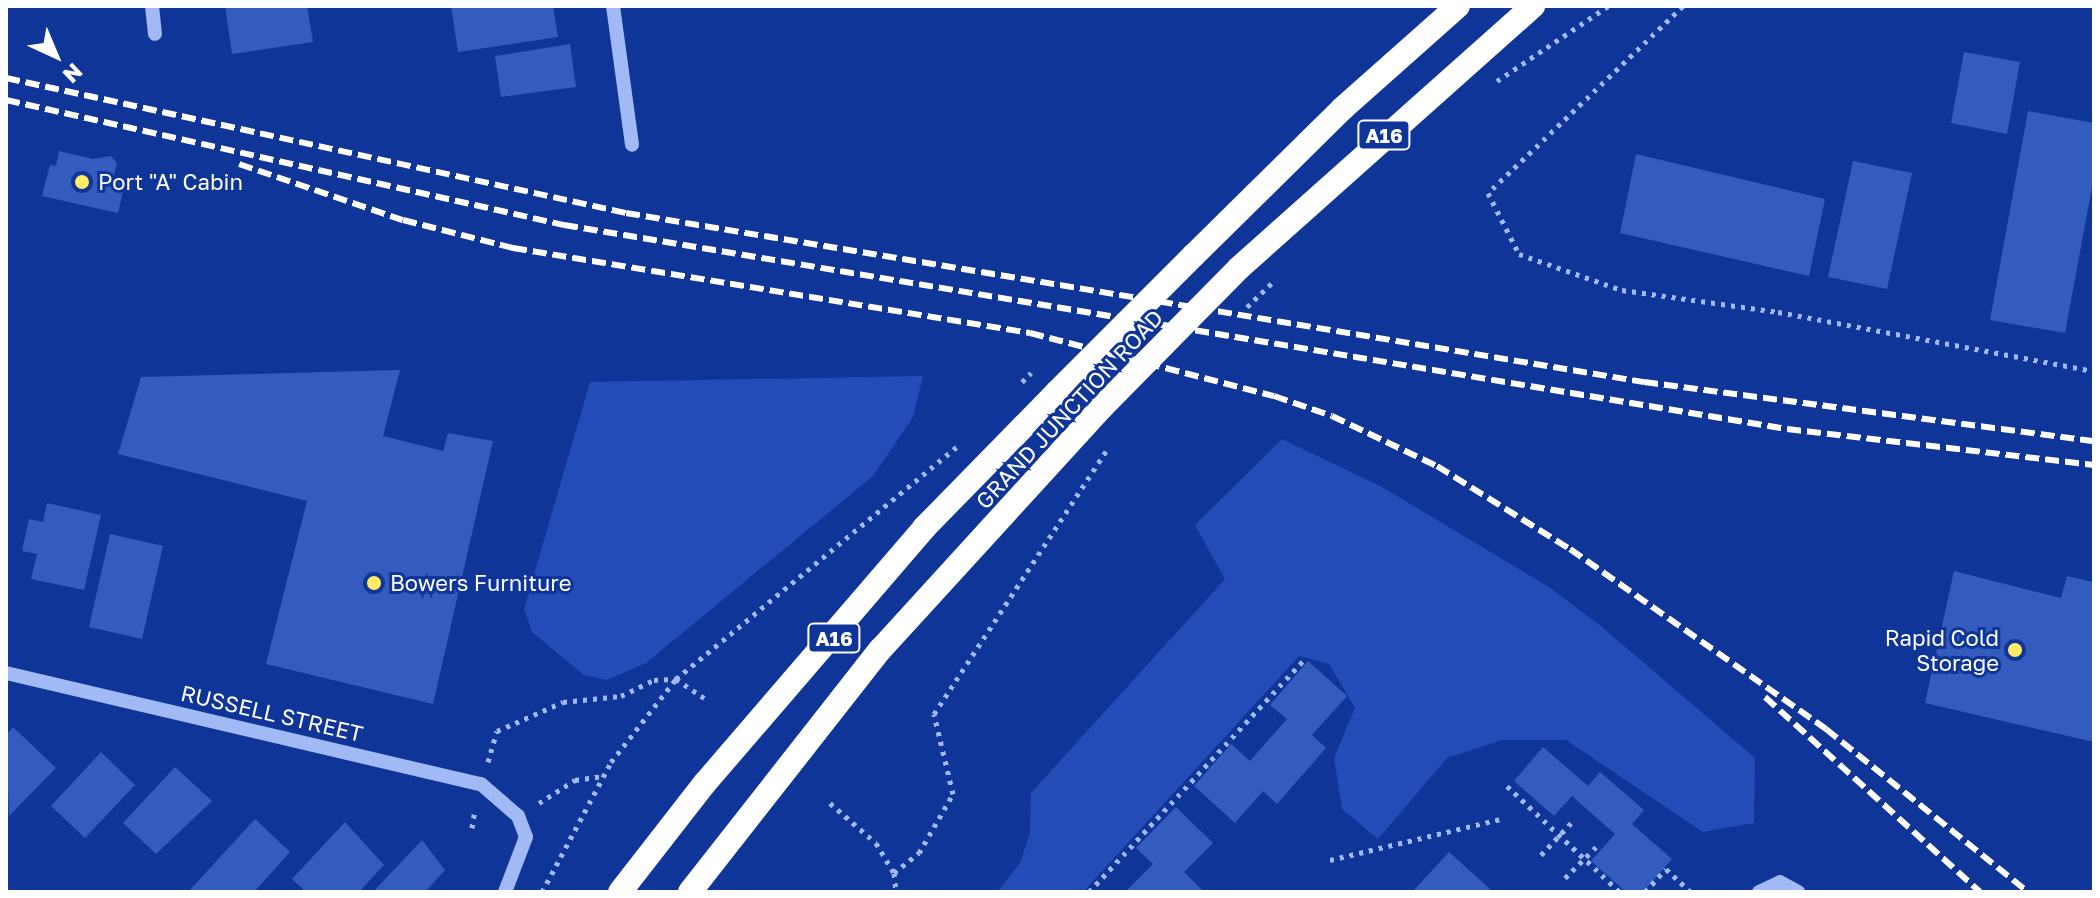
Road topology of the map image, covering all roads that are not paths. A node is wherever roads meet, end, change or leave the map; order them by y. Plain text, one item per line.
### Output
1 (152, 6) edge
2 (613, 6) edge
3 (1458, 6) edge
4 (1533, 6) edge
5 (155, 34) dead end
6 (632, 145) dead end
7 (6, 673) edge
8 (505, 892) edge
9 (620, 892) edge
10 (690, 892) edge
11 (1759, 892) edge
12 (1798, 892) edge

1 - 5 street
2 - 6 street
3 - 9 highway, GRAND JUNCTION ROAD / A16, bridge
4 - 10 highway, GRAND JUNCTION ROAD / A16, bridge
7 - 8 street, RUSSELL STREET
11 - 12 street

